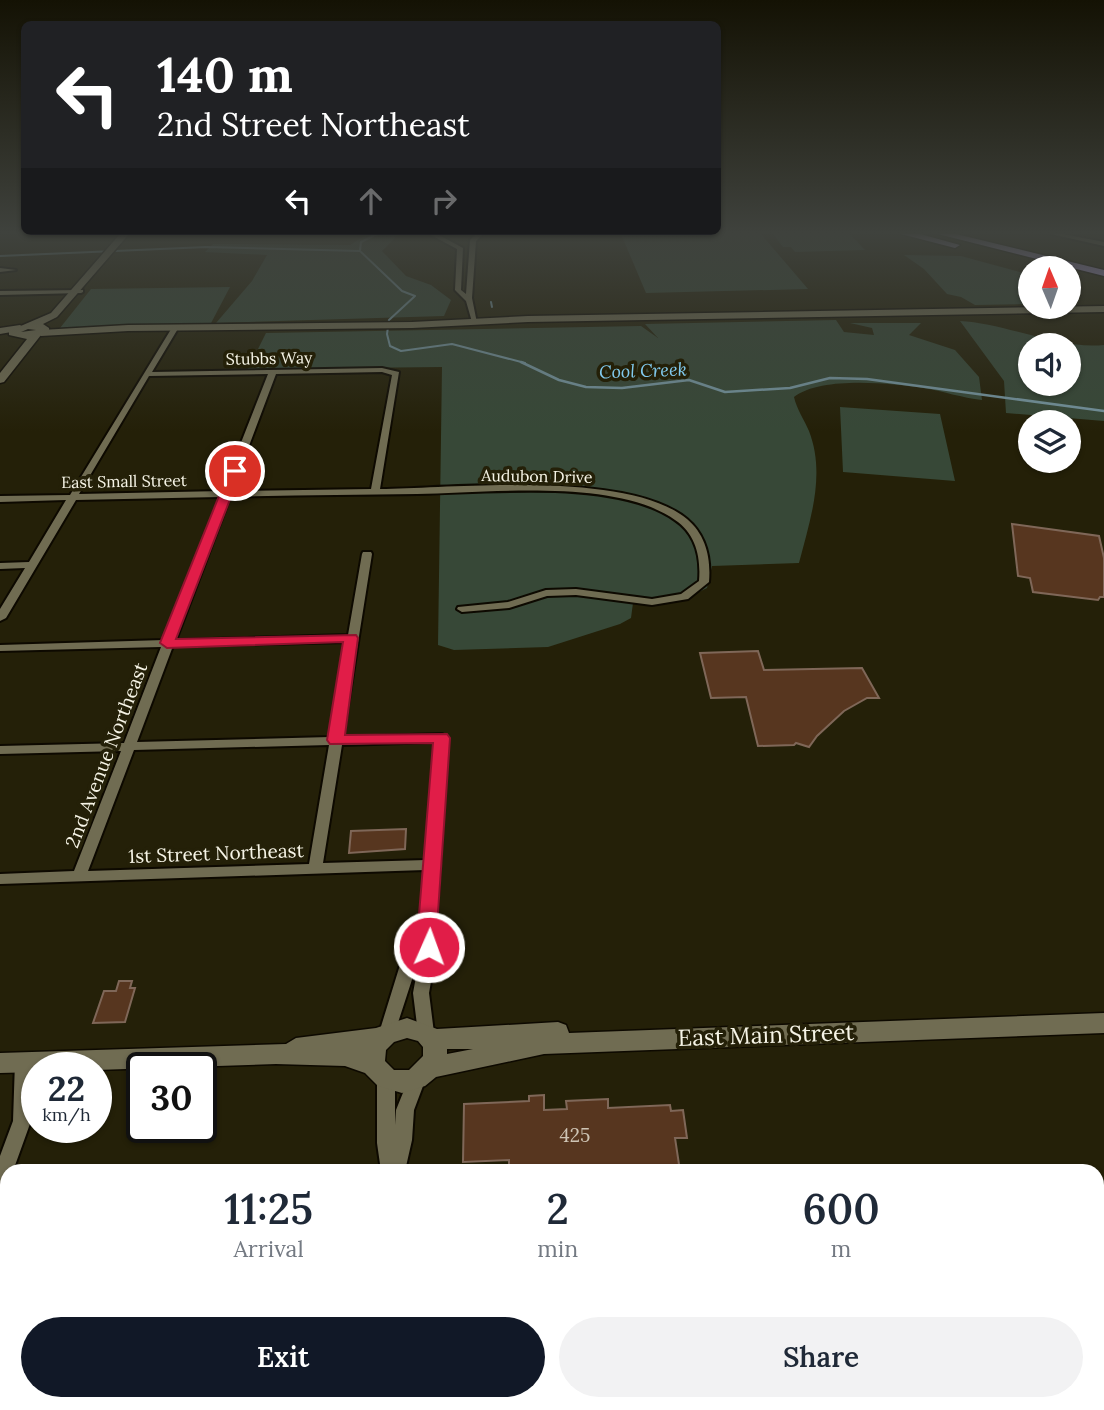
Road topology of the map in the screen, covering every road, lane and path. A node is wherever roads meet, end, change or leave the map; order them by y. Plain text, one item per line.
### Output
1 (69, 300) edge
2 (71, 300) edge
3 (470, 301) edge
4 (1104, 311) edge
5 (475, 322) junction
6 (175, 327) junction
7 (0, 331) edge
8 (31, 332) junction
9 (273, 372) junction
10 (392, 372) joint
11 (148, 374) junction
12 (0, 380) edge
13 (374, 491) junction
14 (226, 495) junction
15 (74, 497) junction
16 (0, 499) edge
17 (367, 554) dead end
18 (33, 565) junction
19 (0, 566) edge
20 (462, 609) dead end
21 (0, 618) edge
22 (351, 638) junction
23 (167, 643) junction
24 (0, 648) edge
25 (336, 740) junction
26 (130, 747) junction
27 (0, 750) edge
28 (434, 865) junction
29 (315, 869) junction
30 (79, 876) junction
31 (0, 879) edge
32 (428, 927) junction
33 (1104, 1013) edge
34 (1104, 1023) edge
35 (383, 1035) junction
36 (429, 1036) junction
37 (276, 1054) junction
38 (12, 1063) edge
39 (379, 1072) junction
40 (424, 1073) junction
41 (6, 1164) edge
42 (389, 1164) edge
43 (398, 1164) edge

1 - 8 main road
2 - 8 main road
3 - 5 street
4 - 5 street
5 - 6 street
6 - 8 street
6 - 11 street
7 - 8 street
8 - 12 main road
9 - 10 street, Stubbs Way
9 - 11 street, Stubbs Way
9 - 14 street, 2nd Avenue Northeast
10 - 13 street
11 - 15 street
13 - 14 street, East Small Street
13 - 20 street, Audubon Drive
14 - 15 street, East Small Street
14 - 23 street, 2nd Avenue Northeast
15 - 16 street, East Small Street
15 - 18 street
17 - 22 street
18 - 19 street
18 - 21 street
22 - 23 street
22 - 25 street
23 - 24 street
23 - 26 street, 2nd Avenue Northeast
25 - 26 street
25 - 28 street
25 - 29 street
26 - 27 street
26 - 30 street, 2nd Avenue Northeast
28 - 29 street, 1st Street Northeast
28 - 32 street
29 - 30 street, 1st Street Northeast
30 - 31 street, 1st Street Northeast
32 - 35 street
32 - 36 street
33 - 36 main road, East Main Street
34 - 40 main road, East Main Street
35 - 36 main road
35 - 37 main road
35 - 39 main road
36 - 40 main road
37 - 38 main road
37 - 39 main road
38 - 41 street
39 - 40 main road
39 - 42 street
40 - 43 street

